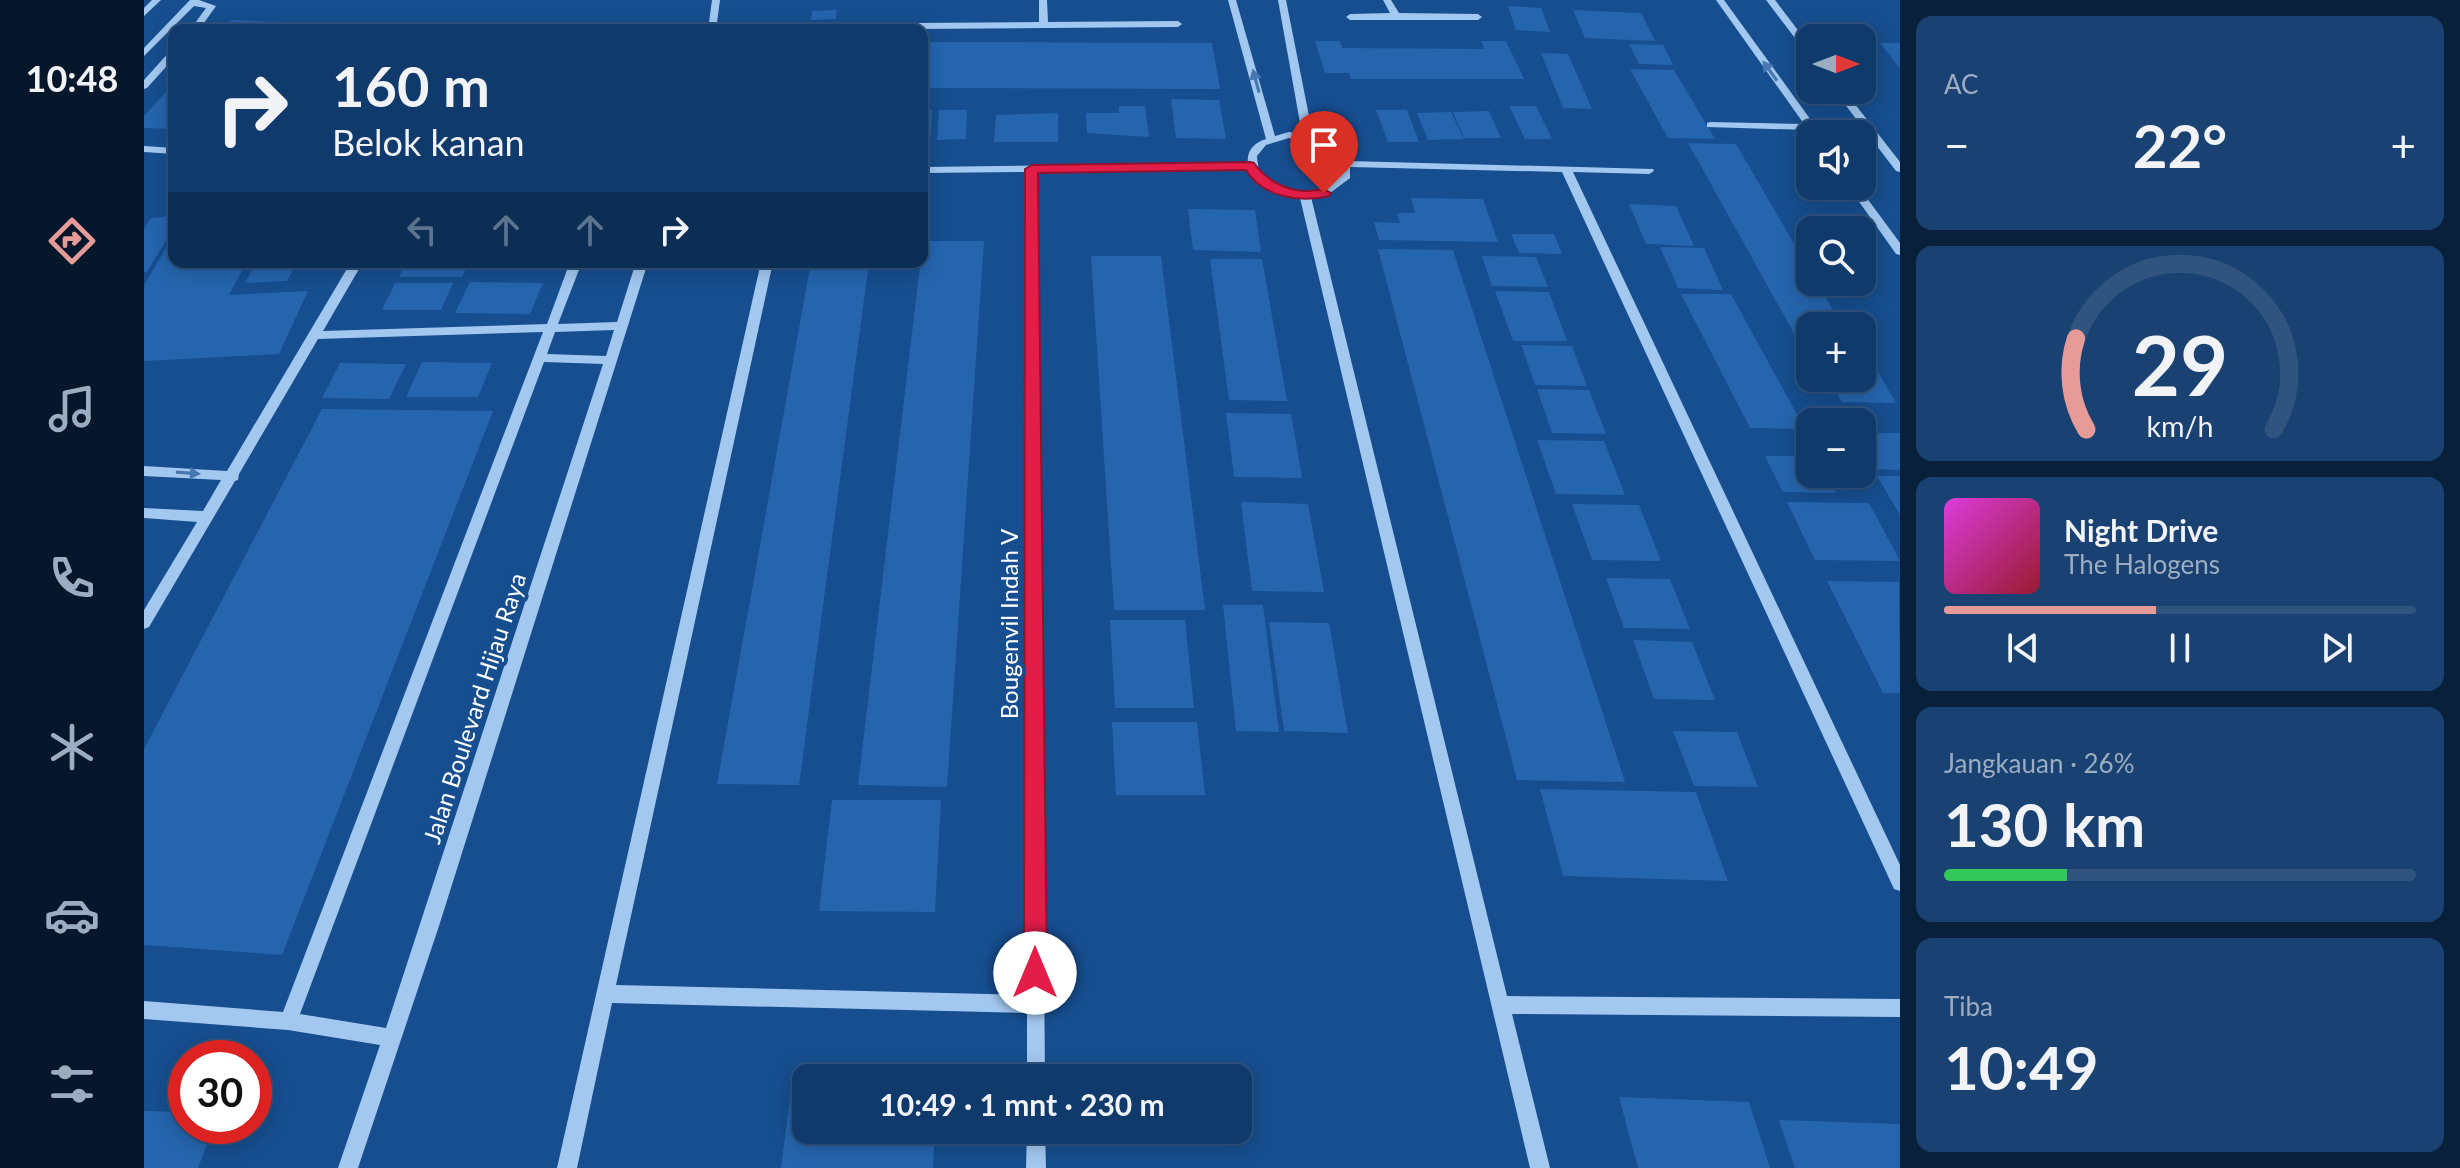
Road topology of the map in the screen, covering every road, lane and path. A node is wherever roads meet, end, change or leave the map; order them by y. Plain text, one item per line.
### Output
1 (157, 0) edge
2 (716, 0) edge
3 (1043, 0) edge
4 (1232, 0) edge
5 (1282, 0) edge
6 (1387, 0) edge
7 (1720, 0) edge
8 (1770, 0) edge
9 (194, 2) edge
10 (144, 13) edge
11 (1396, 16) junction
12 (1350, 17) dead end
13 (1478, 17) dead end
14 (172, 24) edge
15 (199, 24) edge
16 (713, 24) edge
17 (1178, 24) dead end
18 (1044, 25) junction
19 (928, 26) edge
20 (168, 29) edge
21 (1796, 34) edge
22 (144, 53) edge
23 (168, 59) edge
24 (144, 86) edge
25 (1850, 104) edge
26 (1806, 120) edge
27 (1710, 125) dead end
28 (1796, 129) edge
29 (1308, 137) junction
30 (1271, 138) junction
31 (144, 149) edge
32 (168, 151) edge
33 (1346, 164) junction
34 (1250, 166) junction
35 (1032, 169) junction
36 (1566, 169) junction
37 (1900, 169) edge
38 (928, 170) edge
39 (1649, 171) dead end
40 (1305, 195) junction
41 (1863, 200) edge
42 (1900, 251) edge
43 (353, 268) edge
44 (574, 268) edge
45 (640, 268) edge
46 (766, 268) edge
47 (621, 326) junction
48 (551, 328) junction
49 (312, 335) junction
50 (540, 358) junction
51 (610, 360) junction
52 (144, 471) edge
53 (233, 476) junction
54 (144, 513) edge
55 (204, 517) junction
56 (144, 623) edge
57 (1900, 883) edge
58 (605, 994) junction
59 (1036, 1004) junction
60 (1500, 1005) junction
61 (1900, 1008) edge
62 (144, 1010) edge
63 (288, 1021) junction
64 (391, 1038) junction
65 (1036, 1064) edge
66 (1036, 1144) edge
67 (348, 1168) edge
68 (567, 1168) edge
69 (1036, 1168) edge
70 (1540, 1168) edge

1 - 10 street
2 - 16 street
3 - 18 street
30 -> 4 street
5 - 29 street
6 - 11 street
26 -> 7 street
8 - 21 street
9 - 14 street
9 - 15 street
11 - 12 street
11 - 13 street
17 - 18 street
18 - 19 street
20 - 22 street
23 - 24 street
25 - 37 street
27 - 28 street
29 - 30 street
29 - 33 street
30 - 34 street
31 - 32 street
33 - 36 street
33 - 40 street
34 - 35 street
34 - 40 street
35 - 38 street
35 - 59 street, Bougenvil Indah V
36 - 39 street
36 - 57 street
40 - 60 street
41 - 42 street
43 - 49 street
44 - 48 street
45 - 47 street, Jalan Boulevard Hijau Raya
46 - 58 street
47 - 48 street
47 - 51 street, Jalan Boulevard Hijau Raya
48 - 49 street
48 - 50 street
49 - 53 street
50 - 51 street
50 - 63 street
51 - 64 street, Jalan Boulevard Hijau Raya
52 -> 53 street
53 - 55 street
54 - 55 street
55 - 56 street
58 - 59 street
58 - 68 street
59 - 65 street, Bougenvil Indah V
60 - 61 street
60 - 70 street
62 - 63 street
63 - 64 street
64 - 67 street, Jalan Boulevard Hijau Raya
66 - 69 street

